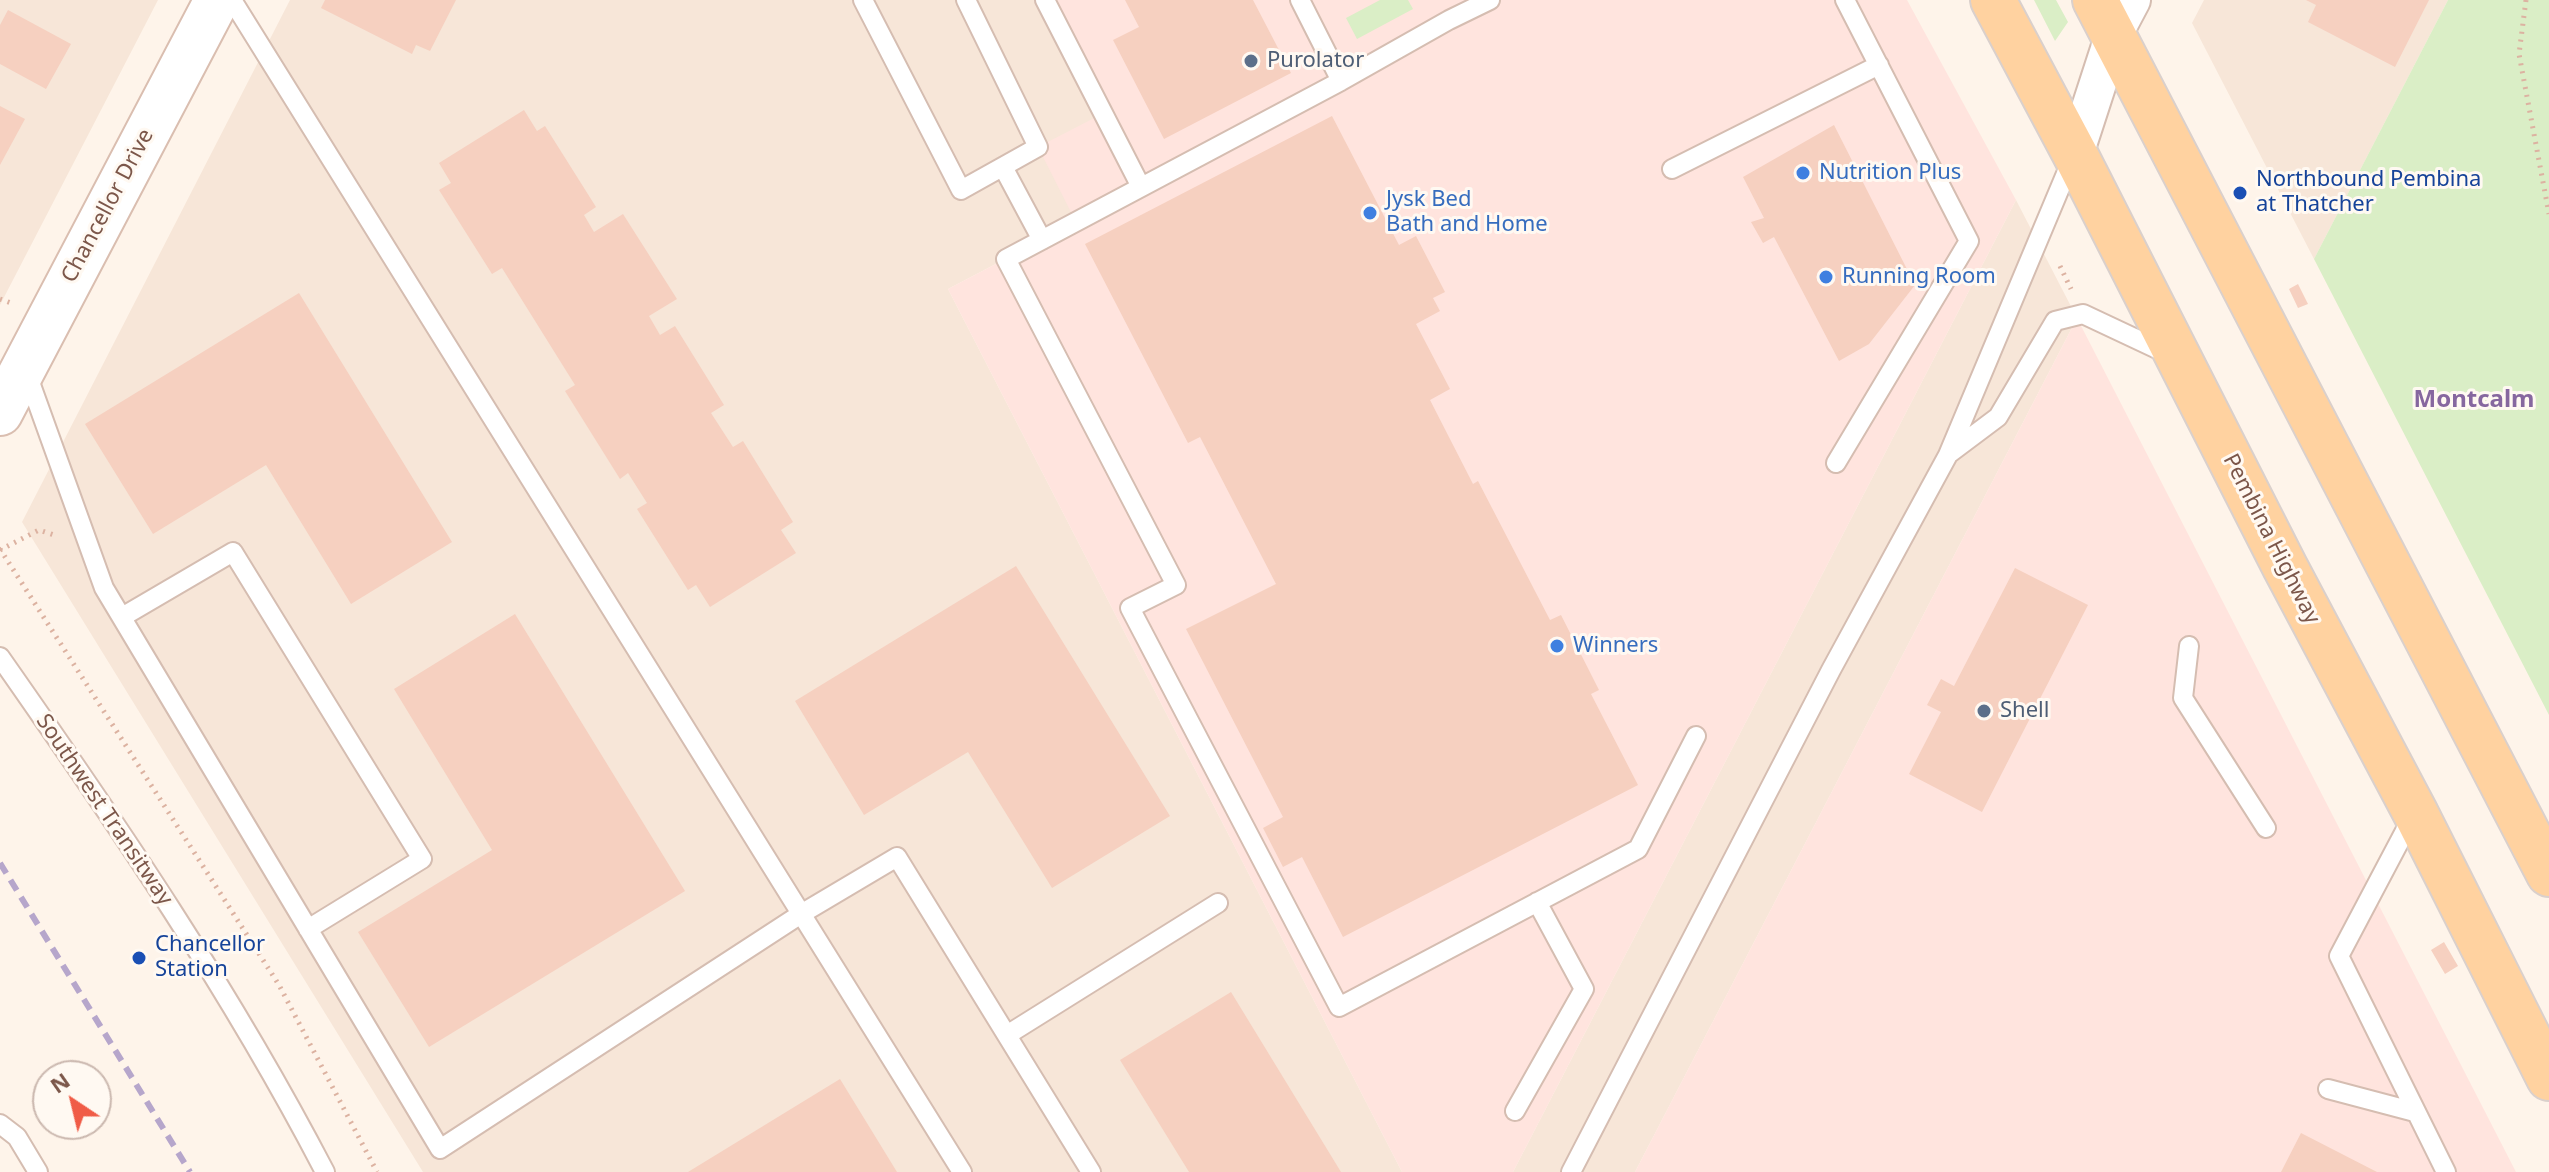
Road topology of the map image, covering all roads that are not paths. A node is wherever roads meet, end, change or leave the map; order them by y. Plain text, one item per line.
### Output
1 (217, 0) edge
2 (232, 0) edge
3 (863, 0) edge
4 (966, 0) edge
5 (1045, 0) edge
6 (1300, 0) edge
7 (1490, 0) edge
8 (1845, 0) edge
9 (1993, 0) edge
10 (2114, 11) edge
11 (1879, 65) junction
12 (1341, 81) junction
13 (2075, 154) junction
14 (1003, 167) junction
15 (1672, 169) dead end
16 (1141, 187) junction
17 (1042, 240) junction
18 (2178, 358) junction
19 (25, 366) junction
20 (0, 413) edge
21 (1948, 455) junction
22 (1836, 463) dead end
23 (122, 617) junction
24 (2189, 646) dead end
25 (0, 657) edge
26 (1696, 736) dead end
27 (2415, 812) junction
28 (2266, 828) dead end
29 (2549, 874) edge
30 (1537, 902) junction
31 (1218, 903) dead end
32 (801, 914) junction
33 (308, 929) junction
34 (1007, 1035) junction
35 (2549, 1078) edge
36 (2328, 1089) dead end
37 (1515, 1111) dead end
38 (2415, 1112) junction
39 (0, 1124) edge
40 (38, 1172) edge
41 (325, 1172) edge
42 (962, 1172) edge
43 (1091, 1172) edge
44 (1571, 1172) edge
45 (2446, 1172) edge

1 - 19 street, Chancellor Drive
2 - 32 lane
3 - 14 lane
4 - 14 lane
5 - 16 lane
6 - 12 lane
7 - 12 lane
8 - 11 lane
9 - 13 main road, Pembina Highway
10 - 13 street
10 - 29 main road
11 - 15 lane
11 - 22 lane
12 - 16 lane
13 - 18 main road, Pembina Highway
13 - 21 lane
14 - 17 lane
16 - 17 lane
17 - 30 lane
18 - 21 lane
18 - 27 main road, Pembina Highway
19 - 20 street, Chancellor Drive
19 - 23 lane
21 - 44 lane
23 - 33 lane
23 - 33 lane
24 - 28 lane
25 - 41 lane, Southwest Transitway
26 - 30 lane
27 - 35 main road, Pembina Highway
27 - 38 lane
30 - 37 lane
31 - 34 lane
32 - 33 lane
32 - 34 lane
32 - 42 lane
34 - 43 lane
36 - 38 lane
38 - 45 lane
39 - 40 lane

